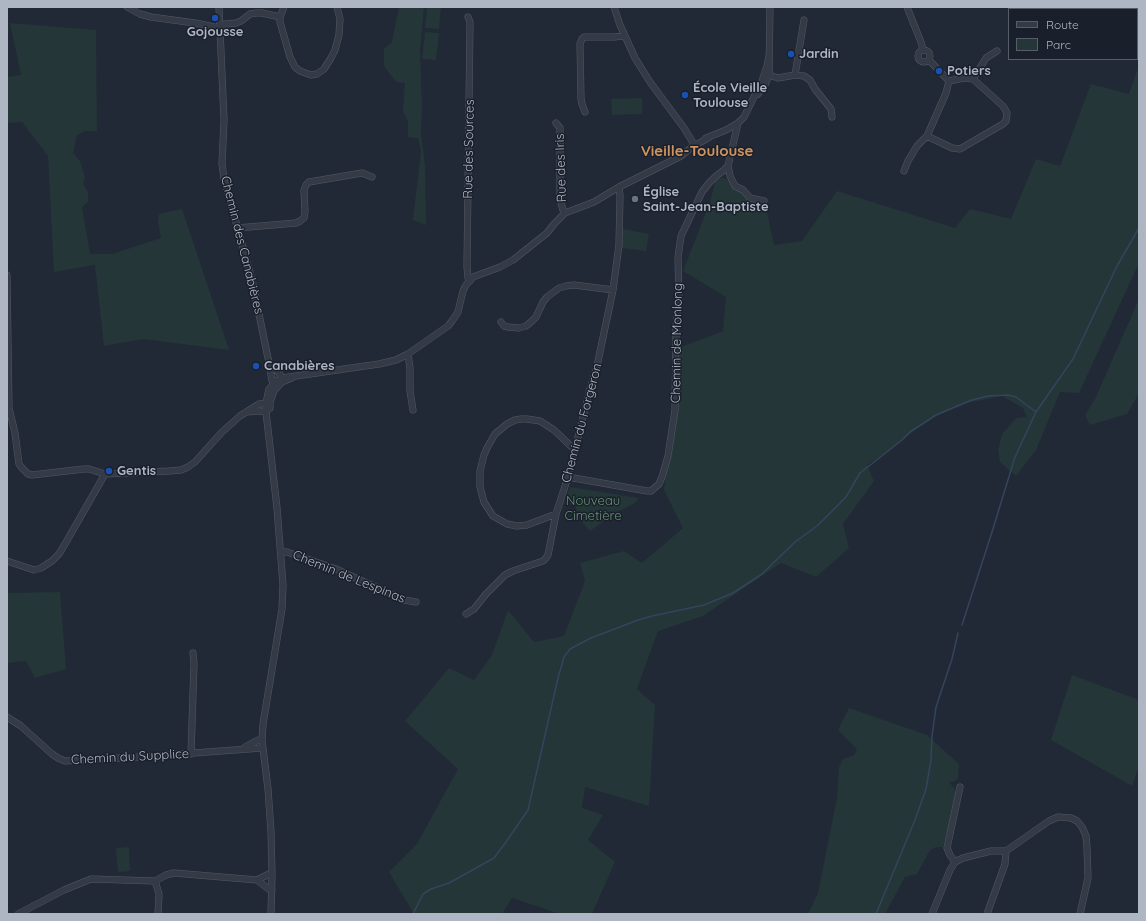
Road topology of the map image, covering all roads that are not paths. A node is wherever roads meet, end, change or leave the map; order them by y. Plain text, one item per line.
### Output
1 (127, 7) edge
2 (219, 7) edge
3 (284, 7) edge
4 (337, 7) edge
5 (614, 7) edge
6 (770, 7) edge
7 (907, 7) edge
8 (219, 16) junction
9 (280, 17) junction
10 (468, 17) dead end
11 (804, 20) dead end
12 (230, 23) junction
13 (219, 28) junction
14 (624, 36) junction
15 (998, 51) dead end
16 (767, 74) junction
17 (795, 75) junction
18 (973, 79) junction
19 (949, 81) junction
20 (585, 112) dead end
21 (832, 117) dead end
22 (556, 123) dead end
23 (738, 123) junction
24 (927, 136) junction
25 (694, 145) junction
26 (728, 166) junction
27 (904, 171) dead end
28 (372, 177) dead end
29 (619, 187) junction
30 (764, 201) dead end
31 (565, 212) junction
32 (237, 228) junction
33 (7, 275) edge
34 (470, 281) junction
35 (613, 290) junction
36 (501, 322) dead end
37 (408, 354) junction
38 (270, 362) junction
39 (279, 382) junction
40 (267, 407) junction
41 (413, 410) dead end
42 (575, 450) junction
43 (105, 474) junction
44 (568, 477) junction
45 (556, 514) junction
46 (281, 552) junction
47 (7, 562) edge
48 (416, 602) dead end
49 (466, 614) dead end
50 (193, 653) dead end
51 (7, 717) edge
52 (262, 740) junction
53 (244, 748) junction
54 (262, 748) junction
55 (191, 754) junction
56 (960, 787) dead end
57 (1006, 851) junction
58 (955, 862) junction
59 (272, 874) junction
60 (257, 880) junction
61 (156, 881) junction
62 (272, 890) junction
63 (18, 914) edge
64 (158, 914) edge
65 (271, 914) edge
66 (932, 914) edge
67 (987, 914) edge
68 (1080, 914) edge

1 - 13 street
2 - 8 street, Chemin des Canabières
3 - 9 street
4 - 9 street
5 - 14 street
6 - 16 street
7 - 19 street
8 - 12 street
8 - 13 street, Chemin des Canabières
9 - 12 street
10 - 34 street, Rue des Sources
11 - 17 street
12 - 13 street
13 - 32 street, Chemin des Canabières
14 - 20 street
14 - 25 street
15 - 18 street
16 - 17 street
16 - 23 street
17 - 21 street
18 - 19 street
18 - 24 street
19 - 24 street
22 - 31 street, Rue des Iris
23 - 25 street
23 - 26 street
24 - 27 street
25 - 29 street
26 - 30 street
26 - 44 street, Chemin de Monlong
28 - 32 street
29 - 31 street
29 - 35 street, Chemin du Forgeron
31 - 34 street
32 - 38 street, Chemin des Canabières
33 - 43 street
34 - 37 street
35 - 36 street
35 - 42 street, Chemin du Forgeron
37 - 39 street
37 - 41 street
38 - 39 street, Chemin des Canabières
38 - 39 street, Chemin des Canabières
39 - 40 street
40 - 43 street
40 - 46 street
42 - 44 street, Chemin du Forgeron
42 - 45 street
43 - 47 street
44 - 45 street, Chemin du Forgeron
45 - 49 street, Chemin du Forgeron
46 - 48 street, Chemin de Lespinas
46 - 52 street
50 - 55 street
51 - 55 street, Chemin du Supplice
52 - 53 street, Chemin du Supplice
52 - 54 street
53 - 54 street, Chemin du Supplice
53 - 55 street, Chemin du Supplice
54 - 59 street
56 - 58 street
57 - 58 street
57 - 67 street
57 - 68 street
58 - 66 street
59 - 60 street
59 - 62 street
60 - 61 street
60 - 62 street
61 - 63 street
61 - 64 street
62 - 65 street

